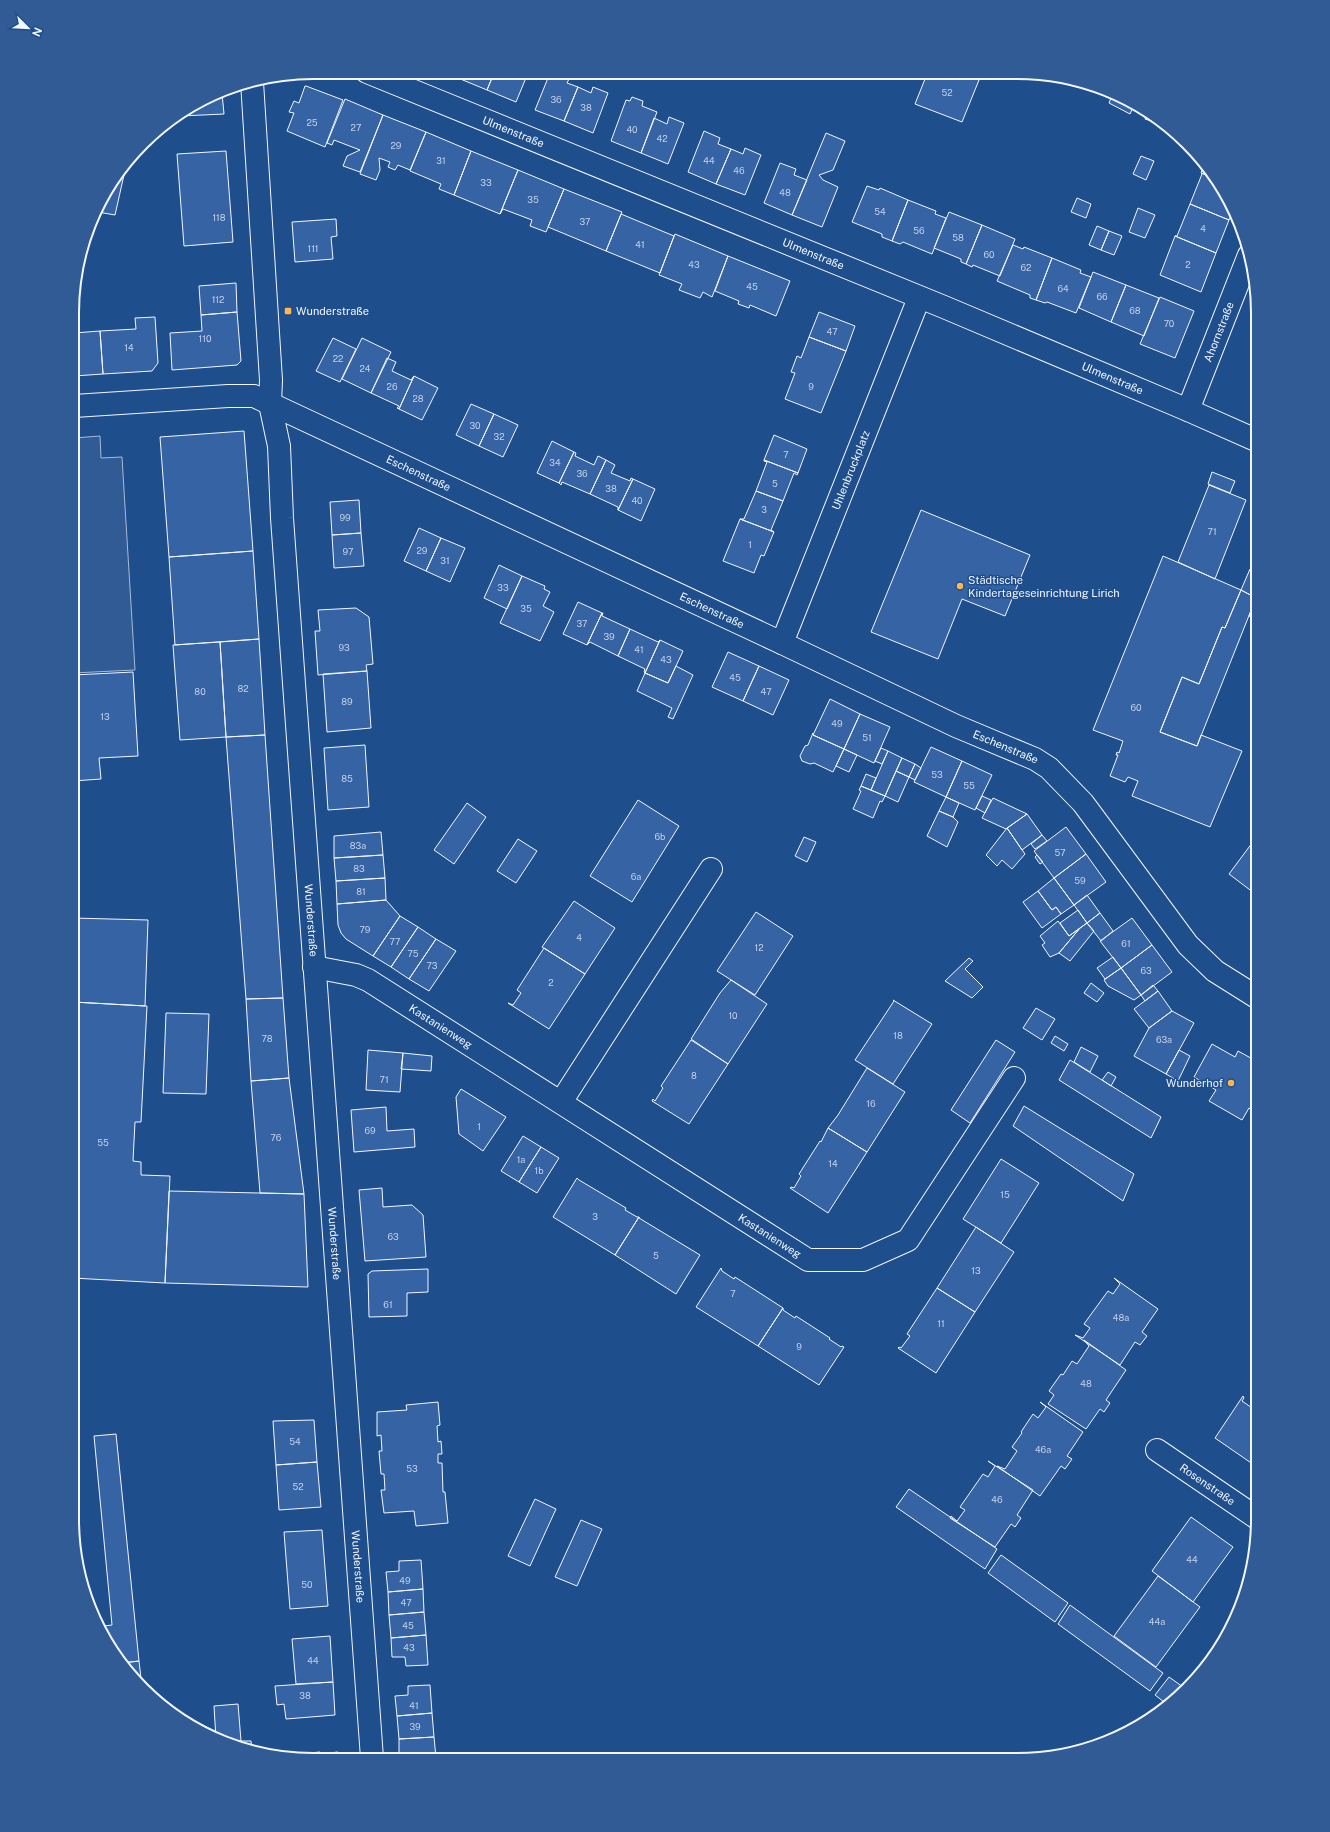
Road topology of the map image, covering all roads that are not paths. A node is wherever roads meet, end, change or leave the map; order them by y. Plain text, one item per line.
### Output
1 (384, 79) edge
2 (252, 87) edge
3 (1245, 264) edge
4 (919, 298) junction
5 (270, 404) junction
6 (79, 406) edge
7 (1188, 410) junction
8 (1251, 438) edge
9 (782, 643) junction
10 (711, 869) dead end
11 (314, 967) junction
12 (1251, 994) edge
13 (1014, 1078) dead end
14 (561, 1102) junction
15 (1157, 1450) dead end
16 (1251, 1513) edge
17 (372, 1753) edge

1 - 4 street, Ulmenstraße
2 - 5 street, Wunderstraße
3 - 7 street, Ahornstraße
4 - 7 street, Ulmenstraße
4 - 9 street, Uhlenbruckplatz
5 - 6 street, Eschenstraße
5 - 9 street, Eschenstraße
5 - 11 street, Wunderstraße
7 - 8 street, Ulmenstraße
9 - 12 street, Eschenstraße
10 - 14 street
11 - 14 street, Kastanienweg
11 - 17 street, Wunderstraße
13 - 14 street, Kastanienweg
15 - 16 street, Rosenstraße

